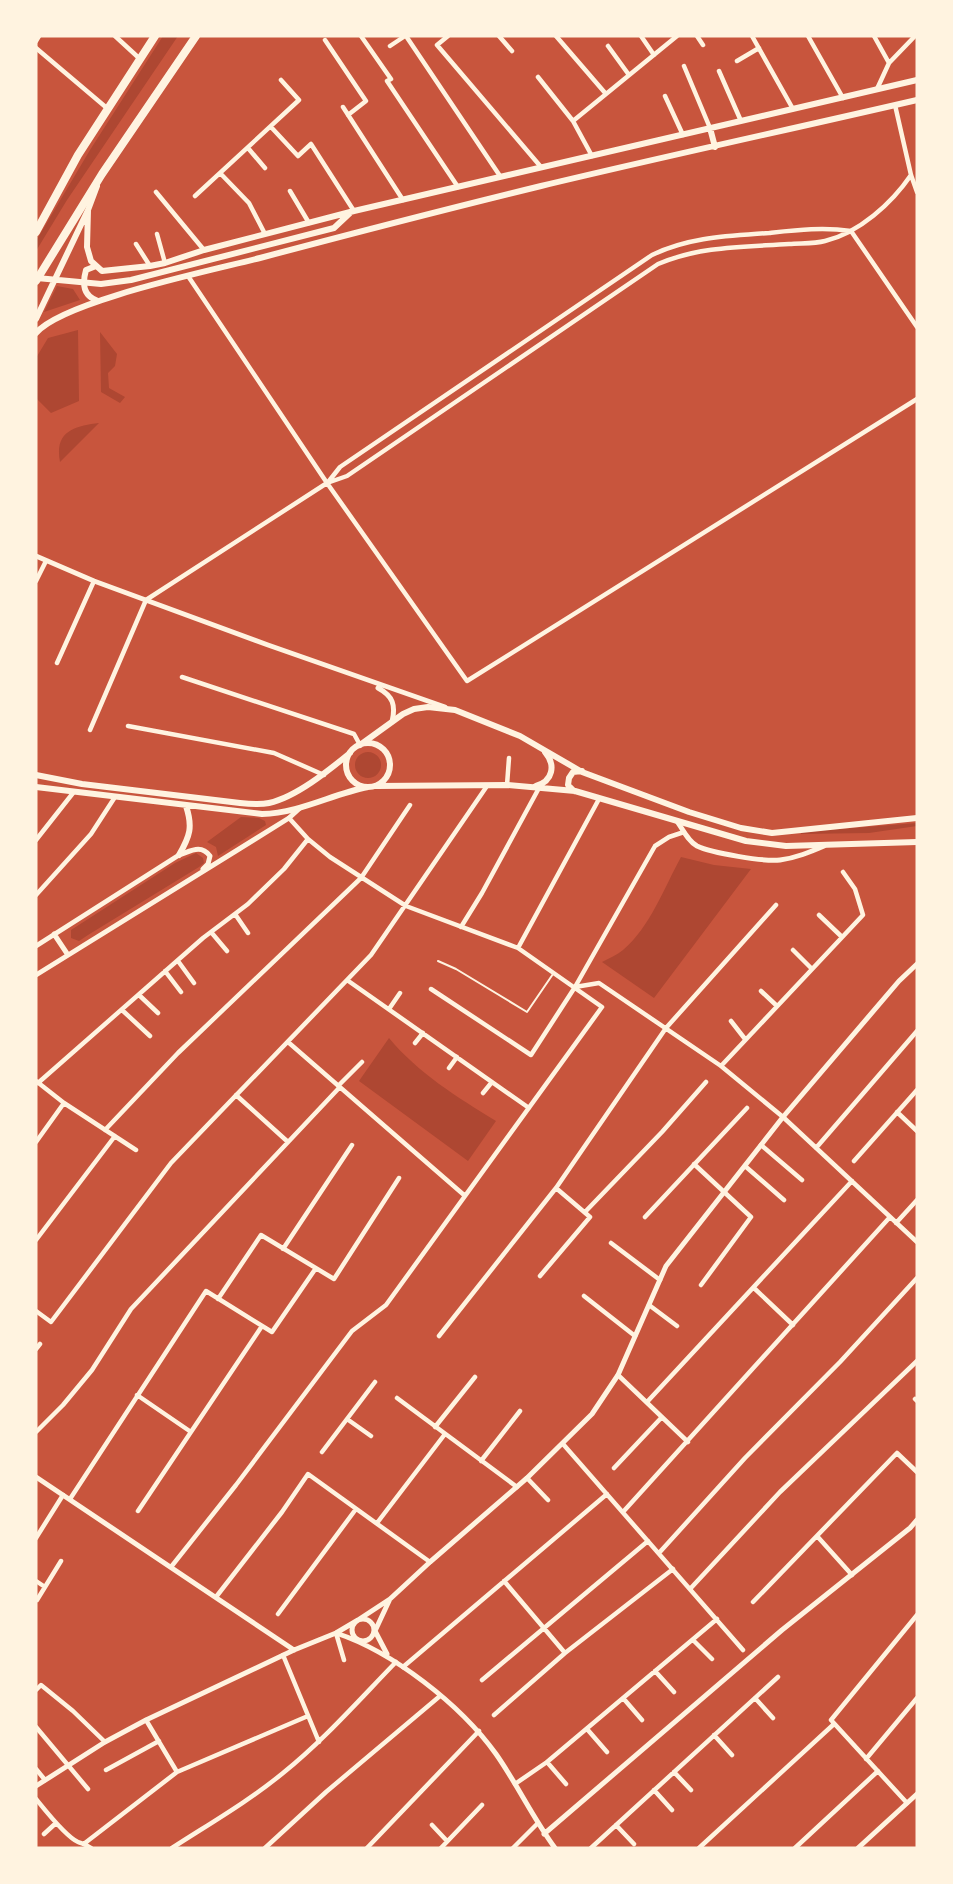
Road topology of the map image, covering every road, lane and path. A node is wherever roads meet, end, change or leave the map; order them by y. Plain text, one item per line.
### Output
1 (39, 36) edge
2 (116, 36) edge
3 (155, 36) edge
4 (196, 36) edge
5 (361, 36) edge
6 (406, 36) edge
7 (448, 36) edge
8 (499, 36) edge
9 (556, 36) edge
10 (641, 36) edge
11 (678, 36) edge
12 (697, 36) edge
13 (752, 36) edge
14 (808, 36) edge
15 (874, 36) edge
16 (915, 36) edge
17 (325, 40) dead end
18 (36, 41) edge
19 (703, 45) dead end
20 (390, 46) dead end
21 (608, 46) dead end
22 (36, 48) edge
23 (759, 48) junction
24 (512, 51) dead end
25 (654, 55) junction
26 (140, 59) junction
27 (736, 61) dead end
28 (889, 63) junction
29 (684, 66) dead end
30 (719, 71) dead end
31 (629, 75) junction
32 (538, 78) dead end
33 (281, 80) dead end
34 (917, 80) edge
35 (877, 89) junction
36 (606, 94) junction
37 (664, 96) dead end
38 (843, 98) junction
39 (917, 100) edge
40 (895, 105) junction
41 (343, 107) dead end
42 (108, 108) junction
43 (793, 109) junction
44 (348, 115) junction
45 (573, 121) junction
46 (741, 121) junction
47 (271, 127) junction
48 (710, 129) junction
49 (683, 135) junction
50 (715, 147) junction
51 (248, 148) junction
52 (592, 156) junction
53 (541, 167) junction
54 (265, 168) dead end
55 (220, 173) junction
56 (102, 174) junction
57 (911, 175) junction
58 (500, 176) junction
59 (917, 182) edge
60 (458, 187) junction
61 (290, 191) dead end
62 (156, 192) dead end
63 (917, 192) edge
64 (195, 196) dead end
65 (403, 201) junction
66 (88, 210) junction
67 (352, 212) junction
68 (309, 223) junction
69 (36, 231) edge
70 (851, 231) junction
71 (157, 234) dead end
72 (265, 234) junction
73 (136, 244) dead end
74 (204, 250) junction
75 (165, 263) junction
76 (96, 266) junction
77 (150, 266) junction
78 (188, 276) junction
79 (36, 279) edge
80 (98, 301) junction
81 (36, 319) edge
82 (917, 327) edge
83 (36, 333) edge
84 (917, 399) edge
85 (327, 483) junction
86 (36, 556) edge
87 (46, 561) junction
88 (36, 581) edge
89 (94, 581) junction
90 (146, 600) junction
91 (57, 663) dead end
92 (341, 672) junction
93 (182, 677) dead end
94 (455, 710) junction
95 (392, 722) junction
96 (128, 726) dead end
97 (90, 730) dead end
98 (520, 736) junction
99 (360, 744) junction
100 (350, 753) junction
101 (509, 758) dead end
102 (582, 771) junction
103 (36, 775) edge
104 (324, 775) junction
105 (376, 786) junction
106 (487, 786) junction
107 (507, 786) junction
108 (368, 787) junction
109 (530, 787) junction
110 (36, 788) edge
111 (539, 788) junction
112 (575, 791) junction
113 (73, 793) junction
114 (115, 797) junction
115 (599, 799) junction
116 (410, 805) dead end
117 (186, 806) junction
118 (300, 808) junction
119 (289, 818) junction
120 (917, 818) edge
121 (677, 821) junction
122 (684, 832) junction
123 (308, 839) junction
124 (36, 840) edge
125 (917, 842) edge
126 (828, 845) junction
127 (179, 855) junction
128 (843, 872) dead end
129 (196, 876) junction
130 (361, 878) junction
131 (36, 895) edge
132 (776, 905) dead end
133 (406, 906) junction
134 (235, 914) junction
135 (819, 915) dead end
136 (461, 927) junction
137 (211, 932) junction
138 (248, 933) dead end
139 (54, 934) junction
140 (842, 938) junction
141 (36, 946) edge
142 (518, 948) junction
143 (793, 950) dead end
144 (227, 951) dead end
145 (68, 955) junction
146 (438, 960) dead end
147 (178, 961) junction
148 (917, 964) edge
149 (812, 969) junction
150 (165, 971) junction
151 (553, 974) junction
152 (36, 975) edge
153 (347, 980) junction
154 (194, 983) dead end
155 (575, 987) junction
156 (431, 989) dead end
157 (761, 990) dead end
158 (181, 992) dead end
159 (400, 993) dead end
160 (139, 995) junction
161 (777, 1006) junction
162 (389, 1010) junction
163 (122, 1011) junction
164 (158, 1013) dead end
165 (731, 1021) dead end
166 (666, 1028) junction
167 (917, 1031) edge
168 (423, 1033) junction
169 (150, 1036) dead end
170 (745, 1039) junction
171 (288, 1042) junction
172 (415, 1042) dead end
173 (457, 1057) junction
174 (362, 1062) dead end
175 (721, 1066) junction
176 (449, 1068) dead end
177 (37, 1082) edge
178 (492, 1082) junction
179 (706, 1082) dead end
180 (339, 1087) junction
181 (917, 1090) edge
182 (483, 1093) dead end
183 (236, 1095) junction
184 (64, 1103) junction
185 (529, 1108) junction
186 (747, 1108) dead end
187 (897, 1112) junction
188 (783, 1117) junction
189 (105, 1130) junction
190 (917, 1131) edge
191 (115, 1136) junction
192 (36, 1142) edge
193 (288, 1142) junction
194 (352, 1145) dead end
195 (761, 1145) junction
196 (816, 1148) junction
197 (136, 1150) dead end
198 (855, 1161) dead end
199 (694, 1164) junction
200 (745, 1166) junction
201 (399, 1178) dead end
202 (802, 1180) dead end
203 (852, 1181) junction
204 (556, 1188) junction
205 (724, 1192) junction
206 (464, 1196) junction
207 (784, 1200) dead end
208 (917, 1200) edge
209 (585, 1212) junction
210 (645, 1217) dead end
211 (890, 1218) junction
212 (896, 1223) junction
213 (36, 1240) edge
214 (917, 1242) edge
215 (611, 1243) dead end
216 (283, 1249) junction
217 (315, 1268) junction
218 (540, 1276) dead end
219 (917, 1278) edge
220 (660, 1280) junction
221 (701, 1285) dead end
222 (754, 1288) junction
223 (584, 1296) dead end
224 (218, 1299) junction
225 (649, 1305) junction
226 (36, 1311) edge
227 (793, 1325) junction
228 (262, 1326) junction
229 (677, 1326) dead end
230 (439, 1336) dead end
231 (635, 1336) junction
232 (917, 1361) edge
233 (618, 1375) junction
234 (475, 1377) dead end
235 (375, 1382) dead end
236 (137, 1395) junction
237 (397, 1398) dead end
238 (646, 1402) junction
239 (520, 1412) dead end
240 (662, 1417) junction
241 (347, 1419) junction
242 (435, 1427) junction
243 (36, 1432) edge
244 (191, 1432) junction
245 (445, 1434) junction
246 (371, 1436) dead end
247 (688, 1442) junction
248 (563, 1444) junction
249 (322, 1452) dead end
250 (481, 1461) junction
251 (614, 1468) dead end
252 (917, 1472) edge
253 (36, 1477) edge
254 (527, 1479) junction
255 (517, 1487) junction
256 (607, 1494) junction
257 (63, 1495) junction
258 (69, 1499) junction
259 (548, 1500) dead end
260 (356, 1509) junction
261 (138, 1510) dead end
262 (623, 1512) junction
263 (917, 1520) edge
264 (377, 1523) junction
265 (910, 1528) junction
266 (917, 1533) edge
267 (817, 1536) junction
268 (36, 1538) edge
269 (648, 1541) junction
270 (659, 1553) junction
271 (61, 1561) dead end
272 (430, 1562) junction
273 (171, 1567) junction
274 (673, 1569) junction
275 (852, 1575) junction
276 (36, 1581) edge
277 (504, 1581) junction
278 (45, 1587) junction
279 (690, 1589) junction
280 (216, 1597) junction
281 (390, 1599) junction
282 (37, 1600) edge
283 (753, 1602) dead end
284 (278, 1614) dead end
285 (717, 1619) junction
286 (916, 1619) edge
287 (358, 1620) junction
288 (543, 1627) junction
289 (375, 1631) junction
290 (336, 1633) junction
291 (693, 1640) junction
292 (360, 1641) junction
293 (294, 1650) junction
294 (743, 1650) dead end
295 (565, 1653) junction
296 (283, 1655) junction
297 (388, 1656) junction
298 (712, 1659) dead end
299 (344, 1660) dead end
300 (396, 1662) junction
301 (403, 1668) junction
302 (655, 1671) junction
303 (778, 1677) dead end
304 (482, 1680) dead end
305 (36, 1690) edge
306 (674, 1692) dead end
307 (440, 1696) junction
308 (623, 1698) junction
309 (755, 1698) junction
310 (917, 1698) edge
311 (494, 1715) dead end
312 (308, 1716) junction
313 (773, 1718) dead end
314 (146, 1720) junction
315 (642, 1720) dead end
316 (834, 1724) junction
317 (36, 1727) edge
318 (587, 1729) junction
319 (478, 1731) junction
320 (714, 1735) junction
321 (159, 1741) junction
322 (105, 1742) junction
323 (319, 1742) junction
324 (607, 1752) dead end
325 (732, 1755) dead end
326 (867, 1759) junction
327 (547, 1762) junction
328 (68, 1766) junction
329 (36, 1769) edge
330 (106, 1770) dead end
331 (177, 1772) junction
332 (675, 1772) junction
333 (878, 1772) junction
334 (45, 1780) junction
335 (515, 1784) junction
336 (566, 1784) dead end
337 (36, 1786) edge
338 (88, 1789) dead end
339 (654, 1790) junction
340 (691, 1790) dead end
341 (917, 1794) edge
342 (36, 1799) edge
343 (908, 1803) junction
344 (482, 1805) dead end
345 (672, 1810) dead end
346 (56, 1823) junction
347 (538, 1823) junction
348 (432, 1825) dead end
349 (616, 1825) junction
350 (44, 1834) dead end
351 (544, 1834) junction
352 (77, 1842) junction
353 (447, 1842) junction
354 (85, 1843) junction
355 (634, 1844) dead end
356 (72, 1848) edge
357 (91, 1848) edge
358 (172, 1848) edge
359 (265, 1848) edge
360 (367, 1848) edge
361 (441, 1848) edge
362 (513, 1848) edge
363 (555, 1848) edge
364 (591, 1848) edge
365 (699, 1848) edge
366 (795, 1848) edge
367 (858, 1848) edge

1 - 18 street
2 - 26 street
3 - 26 highway
4 - 56 highway
5 - 60 street
6 - 20 street
6 - 58 street
7 - 53 street
8 - 24 street
9 - 36 street
10 - 25 street
11 - 25 street
12 - 19 street
13 - 23 street
14 - 38 street
15 - 28 street
16 - 28 street
17 - 44 street
21 - 31 street
22 - 42 street
23 - 27 street
23 - 43 street
25 - 31 street
26 - 42 highway
28 - 35 street
29 - 48 street
30 - 46 street
31 - 36 street
32 - 45 street
33 - 47 street
34 - 35 main road
35 - 38 main road
36 - 45 street
37 - 49 street
38 - 43 main road
39 - 40 main road
40 - 50 main road
40 - 57 street
41 - 44 street
42 - 69 highway
43 - 46 main road
44 - 65 street
45 - 52 street
46 - 48 main road
47 - 51 street
47 - 67 street
48 - 49 main road
48 - 50 main road
49 - 52 main road
50 - 78 main road
51 - 54 street
51 - 55 street
52 - 53 main road
53 - 58 main road
55 - 64 street
55 - 72 street
56 - 66 main road
56 - 79 highway
57 - 59 street
57 - 63 street
57 - 70 street
58 - 60 main road
60 - 65 main road
61 - 68 street
62 - 74 street
65 - 67 main road
66 - 76 main road
66 - 81 main road
67 - 68 main road
67 - 79 main road
68 - 72 main road
70 - 82 street
70 - 85 street
70 - 85 street
71 - 75 street
72 - 74 main road
73 - 77 street
74 - 75 main road
75 - 77 main road
76 - 77 main road
76 - 80 main road
78 - 80 main road
78 - 85 street
80 - 83 main road
84 - 85 street
85 - 90 street
86 - 87 street
87 - 88 street
87 - 89 street
89 - 90 street
89 - 91 street
90 - 92 street
90 - 97 street
92 - 94 street
92 - 95 street
93 - 99 street
94 - 95 main road
94 - 98 main road
95 - 99 main road
96 - 104 street
98 - 102 main road
98 - 109 main road
99 - 100 main road
99 - 105 main road
100 - 104 main road
100 - 108 main road
101 - 107 street
102 - 112 main road
102 - 120 main road
103 - 104 main road
105 - 106 main road
105 - 108 main road
106 - 107 main road
106 - 133 street
107 - 109 main road
108 - 118 main road
109 - 111 main road
110 - 113 main road
111 - 112 main road
111 - 136 street
112 - 115 main road
113 - 114 main road
113 - 124 street
114 - 117 main road
114 - 131 street
115 - 121 main road
115 - 142 street
116 - 130 street
117 - 118 main road
117 - 127 main road
118 - 119 street
119 - 123 street
119 - 129 street
121 - 122 street
121 - 126 main road
122 - 126 street
122 - 155 street
123 - 130 street
123 - 134 street
125 - 126 main road
127 - 129 street
127 - 139 street
128 - 140 street
129 - 145 street
130 - 133 street
130 - 189 street
132 - 166 street
133 - 136 street
133 - 153 street
134 - 137 street
134 - 138 street
135 - 140 street
136 - 142 street
137 - 144 street
137 - 147 street
139 - 141 street
139 - 145 street
140 - 149 street
142 - 151 street
143 - 149 street
145 - 152 street
146 - 151 lane
147 - 150 street
147 - 154 street
148 - 188 street
149 - 161 street
150 - 158 street
150 - 160 street
151 - 155 street
153 - 162 street
153 - 171 street
155 - 156 street
155 - 166 street
155 - 185 street
157 - 161 street
159 - 162 street
160 - 163 street
160 - 164 street
161 - 170 street
162 - 168 street
163 - 169 street
163 - 177 street
165 - 170 street
166 - 175 street
166 - 204 street
167 - 196 street
168 - 172 street
168 - 173 street
170 - 175 street
171 - 180 street
171 - 183 street
173 - 176 street
173 - 178 street
174 - 180 street
175 - 188 street
177 - 184 street
178 - 182 street
178 - 185 street
179 - 209 street
180 - 193 street
180 - 206 street
181 - 187 street
183 - 193 street
183 - 226 street
184 - 189 street
184 - 192 street
185 - 206 street
186 - 199 street
187 - 190 street
187 - 198 street
188 - 195 street
188 - 196 street
189 - 191 street
191 - 197 street
191 - 213 street
193 - 243 street
194 - 216 street
195 - 200 street
195 - 202 street
196 - 203 street
199 - 205 street
199 - 210 street
200 - 205 street
200 - 207 street
201 - 217 street
203 - 211 street
203 - 222 street
204 - 209 street
204 - 230 street
205 - 220 street
205 - 221 street
206 - 273 street
208 - 212 street
209 - 218 street
211 - 212 street
211 - 227 street
212 - 214 street
215 - 220 street
216 - 217 street
216 - 224 street
217 - 228 street
219 - 270 street
220 - 225 street
222 - 227 street
222 - 238 street
223 - 231 street
224 - 228 street
224 - 236 street
225 - 229 street
225 - 231 street
227 - 247 street
228 - 244 street
231 - 233 street
232 - 279 street
233 - 238 street
233 - 248 street
234 - 242 street
235 - 241 street
236 - 244 street
236 - 258 street
237 - 242 street
238 - 240 street
239 - 250 street
240 - 247 street
240 - 251 street
241 - 246 street
241 - 249 street
242 - 245 street
244 - 261 street
245 - 250 street
245 - 264 street
247 - 262 street
248 - 254 street
248 - 256 street
250 - 255 street
252 - 267 street
253 - 257 street
254 - 255 street
254 - 259 street
255 - 272 street
256 - 262 street
256 - 277 street
257 - 258 street
257 - 268 street
258 - 273 street
260 - 264 street
260 - 280 street
260 - 284 street
262 - 269 street
263 - 265 street
264 - 272 street
265 - 266 street
265 - 275 street
267 - 275 street
267 - 283 street
269 - 270 street
269 - 288 street
270 - 274 street
271 - 278 street
272 - 281 street
273 - 280 street
274 - 279 street
274 - 295 street
275 - 351 street
276 - 278 street
277 - 288 street
277 - 301 street
278 - 282 street
279 - 285 street
280 - 293 street
281 - 287 street
281 - 289 street
285 - 291 street
285 - 294 street
286 - 316 street
287 - 289 street
287 - 290 street
287 - 292 street
288 - 295 street
288 - 304 street
289 - 292 street
289 - 297 street
290 - 292 street
290 - 293 street
290 - 299 street
291 - 298 street
291 - 302 street
292 - 297 street
293 - 296 street
295 - 311 street
296 - 312 street
296 - 314 street
297 - 300 street
300 - 301 street
300 - 323 street
301 - 307 street
302 - 306 street
302 - 308 street
303 - 309 street
305 - 322 street
307 - 319 street
307 - 359 street
308 - 315 street
308 - 318 street
309 - 313 street
309 - 320 street
310 - 326 street
312 - 323 street
312 - 331 street
314 - 321 street
314 - 322 street
316 - 326 street
316 - 365 street
317 - 328 street
318 - 324 street
318 - 327 street
319 - 335 street
319 - 360 street
320 - 325 street
320 - 332 street
321 - 330 street
321 - 331 street
322 - 328 street
323 - 358 street
326 - 333 street
327 - 335 street
327 - 336 street
328 - 334 street
328 - 338 street
329 - 334 street
331 - 354 street
332 - 339 street
332 - 340 street
333 - 343 street
333 - 366 street
334 - 337 street
335 - 347 street
339 - 345 street
339 - 349 street
341 - 343 street
342 - 346 street
343 - 367 street
344 - 353 street
346 - 350 street
346 - 352 street
347 - 351 street
347 - 362 street
348 - 353 street
349 - 355 street
349 - 364 street
351 - 363 street
352 - 354 street
352 - 356 street
353 - 361 street
354 - 357 street

